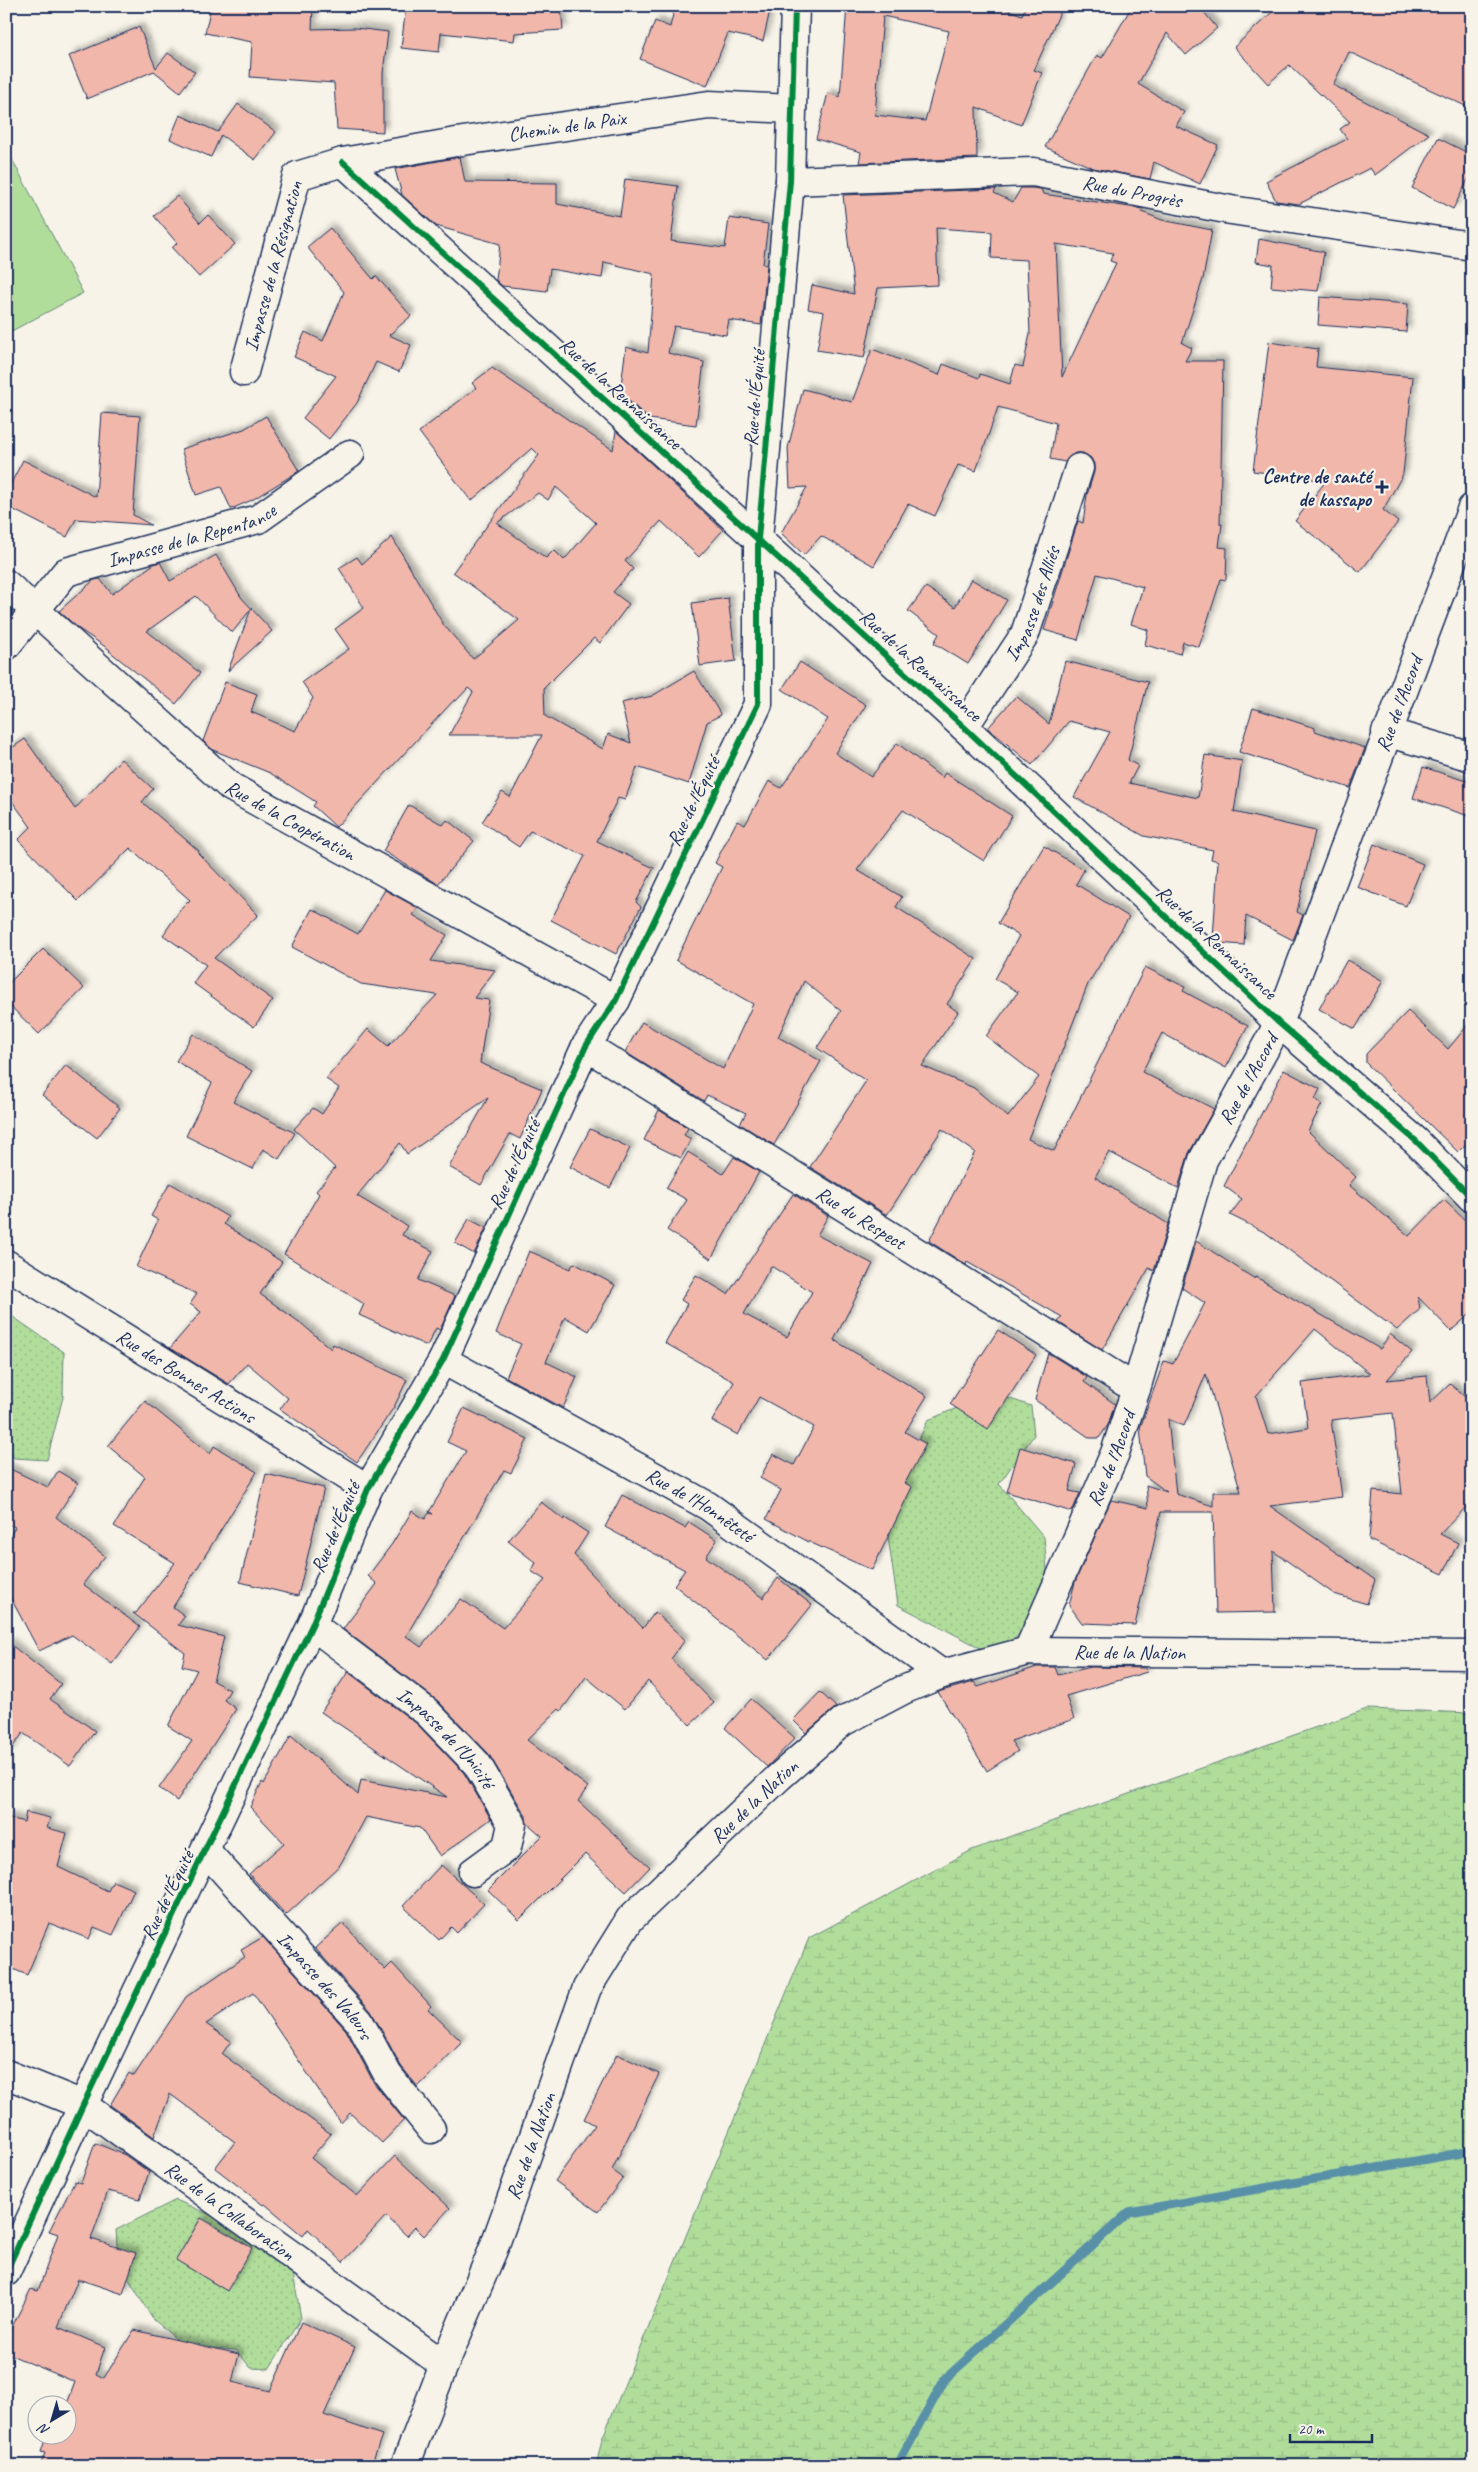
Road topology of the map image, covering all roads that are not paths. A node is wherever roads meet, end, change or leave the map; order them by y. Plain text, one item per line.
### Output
1 (795, 6) edge
2 (792, 109) junction
3 (343, 162) junction
4 (790, 181) junction
5 (1472, 246) edge
6 (244, 372) dead end
7 (350, 454) dead end
8 (1079, 468) dead end
9 (1472, 508) edge
10 (758, 539) junction
11 (6, 584) edge
12 (34, 610) junction
13 (6, 646) edge
14 (964, 727) junction
15 (1386, 732) junction
16 (1472, 757) edge
17 (616, 1000) junction
18 (1279, 1023) junction
19 (586, 1046) junction
20 (1472, 1198) edge
21 (6, 1264) edge
22 (442, 1360) junction
23 (1136, 1389) junction
24 (368, 1489) junction
25 (312, 1625) junction
26 (1028, 1651) junction
27 (1472, 1655) edge
28 (942, 1674) junction
29 (206, 1851) junction
30 (473, 1872) dead end
31 (6, 2074) edge
32 (83, 2105) junction
33 (431, 2129) dead end
34 (6, 2272) edge
35 (444, 2365) junction
36 (405, 2466) edge

1 - 2 street, Rue de l'Équité
2 - 3 street, Chemin de la Paix
2 - 4 street, Rue de l'Équité
3 - 6 street, Impasse de la Résignation
3 - 10 street, Rue de la Rennaissance
4 - 5 street, Rue du Progrès
4 - 10 street, Rue de l'Équité
7 - 12 street, Impasse de la Repentance
8 - 14 street, Impasse des Alliés
9 - 15 street, Rue de l'Accord
10 - 14 street, Rue de la Rennaissance
10 - 17 street, Rue de l'Équité
11 - 12 street, Rue de la Coopération
12 - 13 street, Impasse de la Repentance
12 - 17 street, Rue de la Coopération
14 - 18 street, Rue de la Rennaissance
15 - 16 street
15 - 18 street, Rue de l'Accord
17 - 19 street, Rue de l'Équité
18 - 20 street, Rue de la Rennaissance
18 - 23 street, Rue de l'Accord
19 - 22 street, Rue de l'Équité
19 - 23 street, Rue du Respect
21 - 24 street, Rue des Bonnes Actions
22 - 24 street, Rue de l'Équité
22 - 28 street, Rue de l'Honnêteté
23 - 26 street, Rue de l'Accord
24 - 25 street, Rue de l'Équité
25 - 29 street, Rue de l'Équité
25 - 30 street, Impasse de l'Unicité
26 - 27 street, Rue de la Nation
26 - 28 street, Rue de la Nation
28 - 35 street, Rue de la Nation
29 - 32 street, Rue de l'Équité
29 - 33 street, Impasse des Valeurs
31 - 32 street, Rue de la Collaboration
32 - 34 street, Rue de l'Équité
32 - 35 street, Rue de la Collaboration
35 - 36 street, Rue de la Nation

